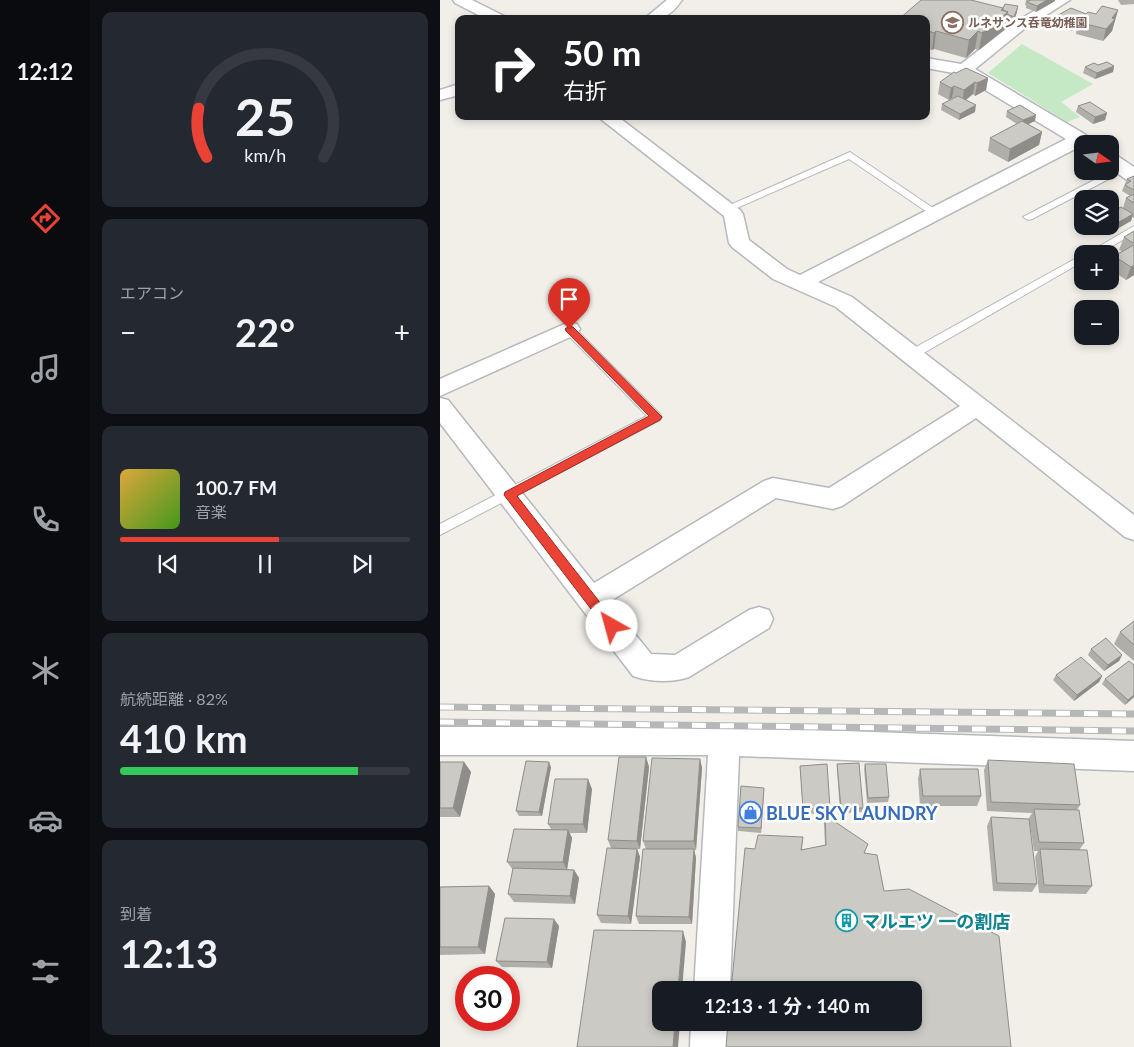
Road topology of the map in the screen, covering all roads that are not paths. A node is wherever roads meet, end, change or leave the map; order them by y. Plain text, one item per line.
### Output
1 (460, 0) edge
2 (675, 0) edge
3 (1063, 0) edge
4 (491, 15) edge
5 (659, 15) edge
6 (930, 64) edge
7 (964, 70) junction
8 (455, 90) edge
9 (440, 96) edge
10 (611, 120) edge
11 (1074, 135) edge
12 (1074, 146) edge
13 (1122, 168) edge
14 (726, 209) junction
15 (937, 214) junction
16 (1028, 217) dead end
17 (1134, 229) edge
18 (1106, 245) edge
19 (1074, 263) edge
20 (800, 283) junction
21 (569, 329) joint
22 (912, 355) junction
23 (440, 388) edge
24 (440, 406) edge
25 (976, 406) junction
26 (509, 495) junction
27 (440, 530) edge
28 (1134, 530) edge
29 (590, 599) junction
30 (759, 618) dead end
31 (440, 741) edge
32 (724, 741) junction
33 (1134, 756) edge
34 (712, 981) edge
35 (710, 1031) edge
36 (709, 1047) edge

1 - 4 street
2 - 5 street
3 - 7 street
6 - 7 street
7 - 11 street
8 - 9 street
10 - 14 street
12 - 15 street
13 - 16 lane
14 - 15 lane
14 - 20 street
15 - 20 street
17 - 18 lane
19 - 22 lane
20 - 22 street
21 - 23 street
21 - 26 lane
22 - 25 street
24 - 26 street
25 - 28 street
25 - 29 street
26 - 27 lane
26 - 29 street
29 - 30 street
31 - 32 street
32 - 33 street
32 - 34 street
35 - 36 street

